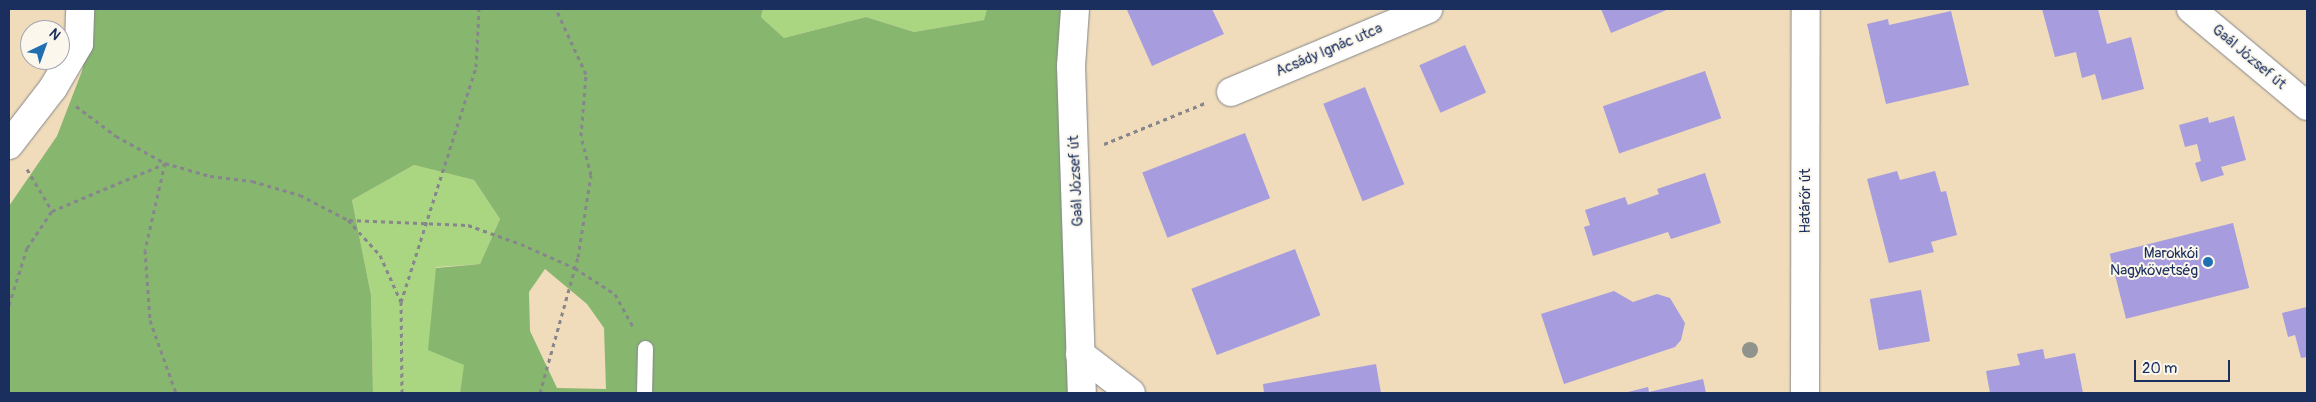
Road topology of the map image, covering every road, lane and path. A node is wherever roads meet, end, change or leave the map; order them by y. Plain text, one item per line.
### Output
1 (80, 9) edge
2 (479, 9) edge
3 (556, 9) edge
4 (1074, 9) edge
5 (1428, 9) edge
6 (1806, 9) edge
7 (2191, 9) edge
8 (1231, 92) joint
9 (2307, 106) edge
10 (86, 114) dead end
11 (16, 156) edge
12 (1075, 156) junction
13 (165, 164) junction
14 (52, 211) junction
15 (348, 220) junction
16 (427, 224) junction
17 (575, 268) junction
18 (401, 302) junction
19 (9, 305) edge
20 (645, 348) joint
21 (1080, 354) junction
22 (176, 393) edge
23 (402, 393) edge
24 (540, 393) edge
25 (644, 393) edge
26 (1082, 393) edge
27 (1132, 393) edge
28 (1805, 393) edge

1 - 11 street
2 - 16 path
3 - 17 path
4 - 12 street, Gaál József út
5 - 8 street, Acsády Ignác utca
6 - 28 street, Határőr út
7 - 9 street, Gaál József út
8 - 12 path
10 - 13 path
11 - 14 path
12 - 21 street, Gaál József út
13 - 14 path
13 - 15 path
13 - 22 path
14 - 19 path
15 - 16 path
15 - 18 path
16 - 17 path
16 - 18 path
17 - 20 path
17 - 24 path
18 - 23 path
20 - 25 lane
21 - 26 street, Gaál József út
21 - 27 street

